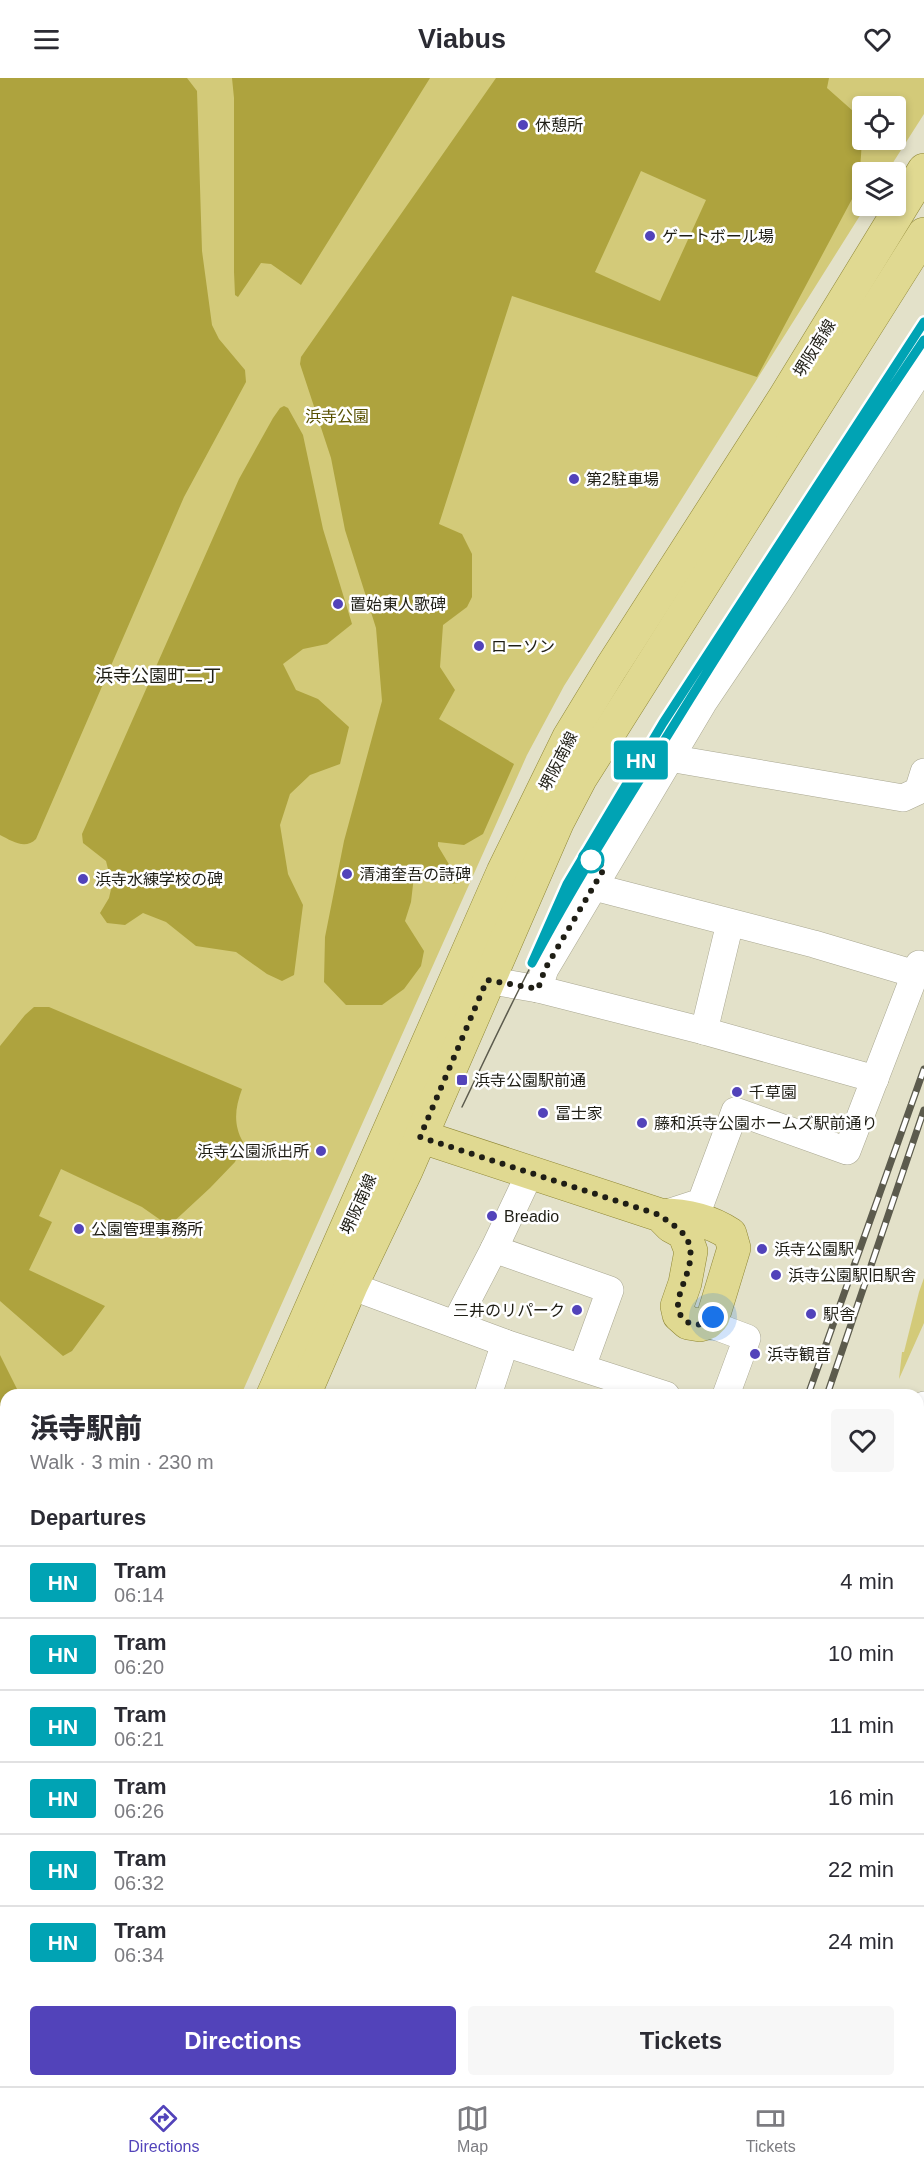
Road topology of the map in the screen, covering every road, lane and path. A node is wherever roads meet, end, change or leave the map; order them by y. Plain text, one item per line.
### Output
1 (924, 171) edge
2 (924, 234) edge
3 (924, 365) edge
4 (669, 758) junction
5 (924, 772) edge
6 (594, 887) junction
7 (730, 923) junction
8 (487, 980) junction
9 (538, 989) junction
10 (704, 1031) junction
11 (875, 1080) junction
12 (406, 1132) junction
13 (530, 1173) junction
14 (660, 1215) junction
15 (494, 1249) junction
16 (351, 1286) junction
17 (707, 1323) junction
18 (455, 1324) junction
19 (505, 1343) junction
20 (582, 1367) junction
21 (276, 1389) edge
22 (307, 1389) edge
23 (490, 1389) edge
24 (648, 1389) edge
25 (728, 1389) edge

1 - 12 main road, 堺阪南線
2 - 8 main road, 堺阪南線
3 - 4 street
4 - 5 street
4 - 6 street
6 - 7 street
6 - 9 street
7 - 10 street
7 - 11 street
8 - 9 street
8 - 12 main road, 堺阪南線
9 - 10 street
10 - 11 street
11 - 14 street
12 - 13 main road
12 - 16 main road, 堺阪南線
12 - 21 main road, 堺阪南線
13 - 14 main road
13 - 15 street
14 - 17 main road
14 - 17 main road
15 - 18 street
15 - 20 street
16 - 18 street
16 - 22 main road, 堺阪南線
17 - 25 street
18 - 19 street
19 - 20 street
19 - 23 street
20 - 24 street

